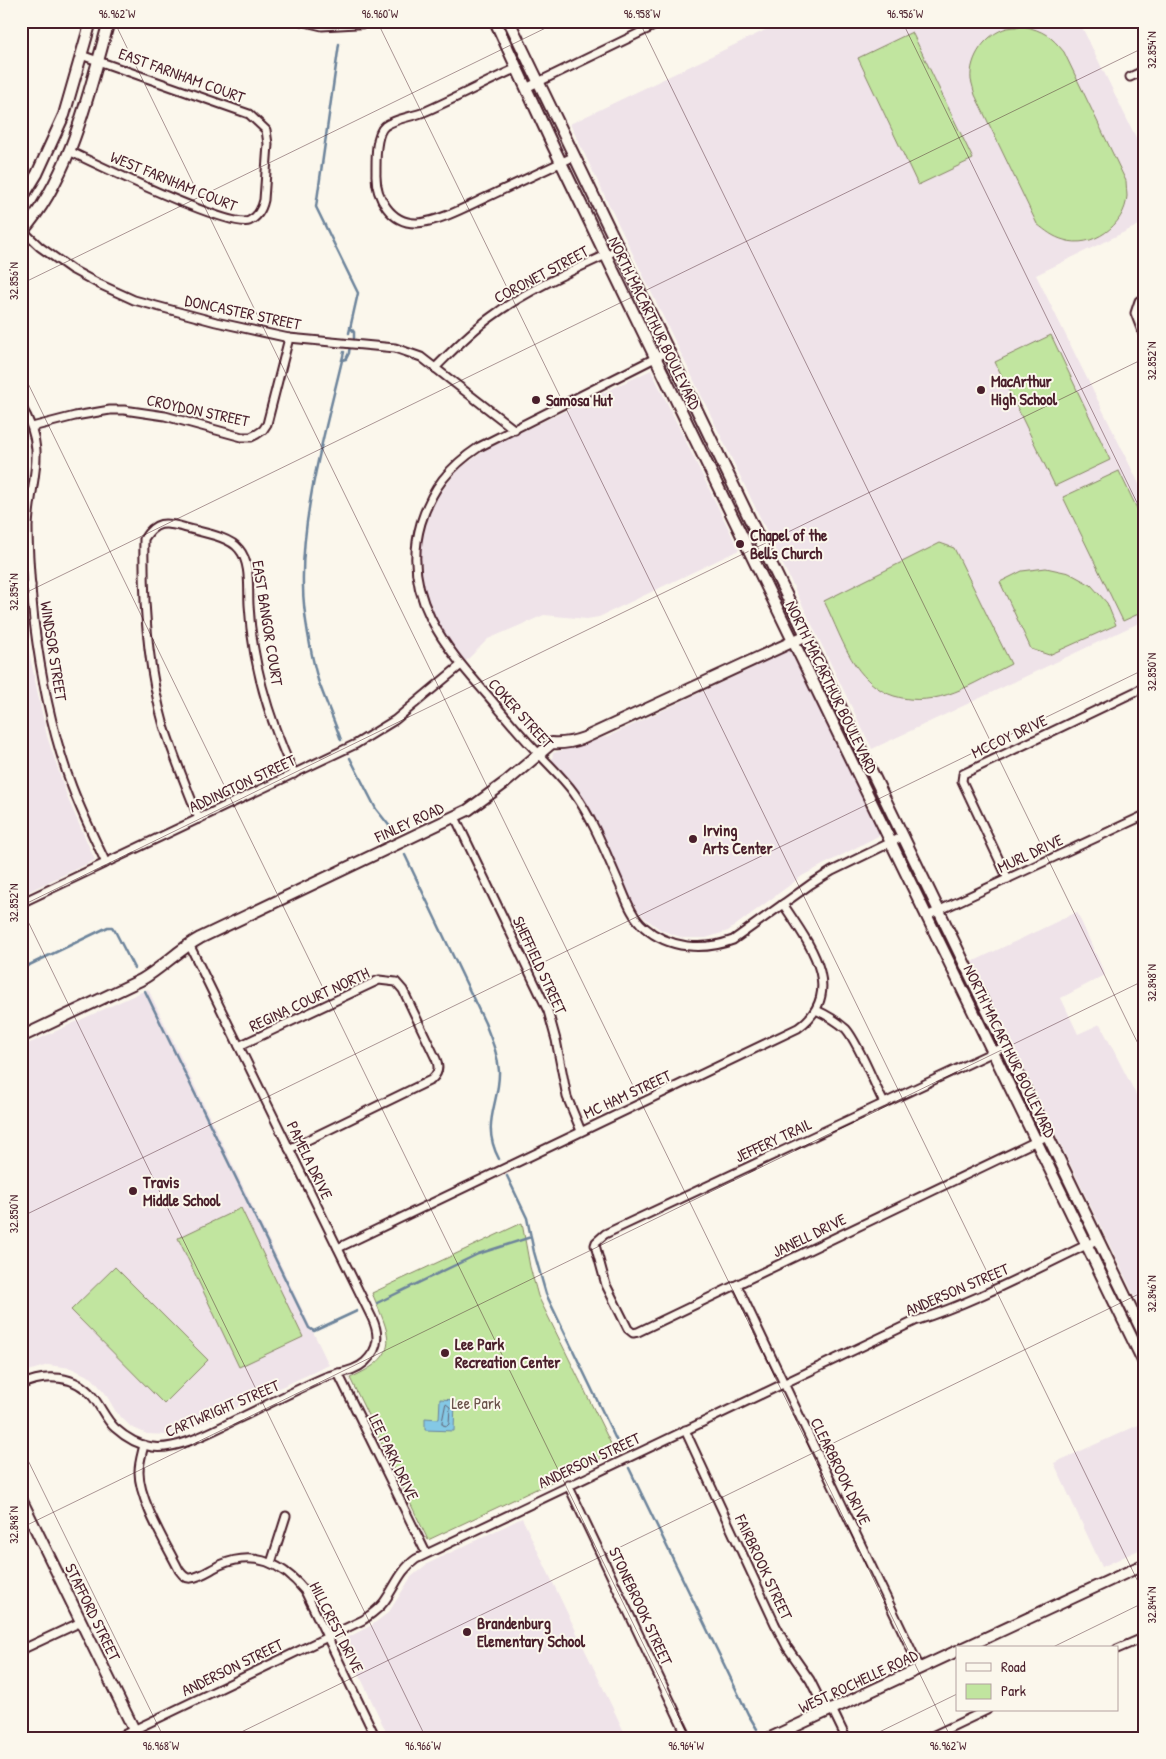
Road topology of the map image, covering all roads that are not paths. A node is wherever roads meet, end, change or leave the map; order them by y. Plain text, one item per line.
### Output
1 (91, 21) edge
2 (109, 21) edge
3 (302, 21) edge
4 (378, 21) edge
5 (495, 21) edge
6 (510, 21) edge
7 (664, 21) edge
8 (82, 55) junction
9 (98, 60) junction
10 (517, 68) junction
11 (1145, 70) edge
12 (1130, 77) dead end
13 (539, 82) junction
14 (526, 88) junction
15 (268, 144) joint
16 (69, 151) junction
17 (574, 156) junction
18 (561, 162) junction
19 (21, 200) edge
20 (22, 231) edge
21 (619, 249) junction
22 (606, 255) junction
23 (1139, 301) dead end
24 (289, 338) junction
25 (1145, 339) edge
26 (669, 351) junction
27 (656, 358) junction
28 (435, 368) junction
29 (21, 406) edge
30 (700, 416) junction
31 (687, 422) junction
32 (32, 427) junction
33 (515, 430) junction
34 (732, 481) junction
35 (718, 487) junction
36 (21, 492) edge
37 (31, 493) junction
38 (31, 585) junction
39 (783, 587) junction
40 (21, 589) edge
41 (770, 594) junction
42 (806, 635) junction
43 (793, 641) junction
44 (461, 665) junction
45 (1145, 687) edge
46 (539, 755) junction
47 (294, 774) junction
48 (1145, 815) edge
49 (455, 817) junction
50 (199, 819) junction
51 (904, 836) junction
52 (891, 842) junction
53 (106, 863) junction
54 (1008, 878) junction
55 (21, 903) edge
56 (783, 904) junction
57 (939, 910) junction
58 (927, 916) junction
59 (189, 944) junction
60 (816, 1010) junction
61 (21, 1037) edge
62 (239, 1046) junction
63 (1004, 1047) junction
64 (993, 1052) junction
65 (884, 1103) junction
66 (581, 1132) junction
67 (1047, 1136) junction
68 (1037, 1141) junction
69 (290, 1149) junction
70 (1097, 1240) junction
71 (1087, 1245) junction
72 (338, 1248) junction
73 (606, 1285) joint
74 (736, 1285) junction
75 (1145, 1337) edge
76 (1144, 1363) edge
77 (338, 1373) junction
78 (784, 1383) junction
79 (21, 1385) edge
80 (685, 1430) junction
81 (144, 1445) junction
82 (568, 1485) junction
83 (21, 1499) edge
84 (286, 1516) dead end
85 (31, 1519) junction
86 (21, 1524) edge
87 (426, 1553) junction
88 (271, 1563) junction
89 (1145, 1564) edge
90 (81, 1622) junction
91 (328, 1637) junction
92 (1145, 1637) edge
93 (968, 1646) edge
94 (21, 1650) edge
95 (1118, 1650) edge
96 (956, 1651) edge
97 (920, 1668) junction
98 (829, 1711) junction
99 (983, 1712) edge
100 (136, 1734) edge
101 (117, 1738) edge
102 (376, 1738) edge
103 (688, 1738) edge
104 (770, 1738) edge
105 (846, 1738) edge
106 (928, 1738) edge

1 - 8 main road
2 - 9 main road
3 - 4 street
5 - 10 main road, NORTH MACARTHUR BOULEVARD
6 - 13 main road, NORTH MACARTHUR BOULEVARD
7 - 13 street
8 - 9 street, EAST FARNHAM COURT
8 - 19 main road
9 - 15 street, EAST FARNHAM COURT
9 - 16 main road
10 - 14 main road, NORTH MACARTHUR BOULEVARD
10 - 18 street
11 - 12 street
13 - 14 street
13 - 17 main road, NORTH MACARTHUR BOULEVARD
14 - 18 main road, NORTH MACARTHUR BOULEVARD
15 - 16 street, WEST FARNHAM COURT
16 - 20 main road
17 - 18 street
17 - 21 main road, NORTH MACARTHUR BOULEVARD
18 - 22 main road, NORTH MACARTHUR BOULEVARD
20 - 24 street, DONCASTER STREET
21 - 22 street, CORONET STREET
21 - 26 main road, NORTH MACARTHUR BOULEVARD
22 - 27 main road, NORTH MACARTHUR BOULEVARD
22 - 28 street, CORONET STREET
23 - 25 street
24 - 28 street, DONCASTER STREET
24 - 32 street, CROYDON STREET
26 - 27 street, COKER STREET
26 - 30 main road, NORTH MACARTHUR BOULEVARD
27 - 31 main road, NORTH MACARTHUR BOULEVARD
27 - 33 street, COKER STREET
28 - 33 street, DONCASTER STREET
29 - 32 street, WINDSOR STREET
30 - 31 main road
30 - 34 main road, NORTH MACARTHUR BOULEVARD
31 - 35 main road, NORTH MACARTHUR BOULEVARD
32 - 37 street, WINDSOR STREET
33 - 44 street, COKER STREET
34 - 35 main road
34 - 39 main road, NORTH MACARTHUR BOULEVARD
35 - 41 main road, NORTH MACARTHUR BOULEVARD
36 - 37 street
37 - 38 street, WINDSOR STREET
38 - 40 street
38 - 53 street, WINDSOR STREET
39 - 41 main road
39 - 42 main road, NORTH MACARTHUR BOULEVARD
41 - 43 main road, NORTH MACARTHUR BOULEVARD
42 - 43 main road, FINLEY ROAD
42 - 51 main road, NORTH MACARTHUR BOULEVARD
43 - 46 main road, FINLEY ROAD
43 - 52 main road, NORTH MACARTHUR BOULEVARD
44 - 46 street, COKER STREET
44 - 47 street, ADDINGTON STREET
45 - 54 street, MCCOY DRIVE
46 - 49 main road, FINLEY ROAD
46 - 56 street, COKER STREET
47 - 50 street, ADDINGTON STREET
47 - 50 street, EAST BANGOR COURT
48 - 54 street, MURL DRIVE
49 - 59 main road, FINLEY ROAD
49 - 66 street, SHEFFIELD STREET
50 - 53 street, ADDINGTON STREET
51 - 52 street, COKER STREET
51 - 57 main road, NORTH MACARTHUR BOULEVARD
52 - 56 street, COKER STREET
52 - 58 main road, NORTH MACARTHUR BOULEVARD
53 - 55 street, ADDINGTON STREET
54 - 57 street, MURL DRIVE
56 - 60 street, MC HAM STREET
57 - 58 street, MURL DRIVE
57 - 63 main road, NORTH MACARTHUR BOULEVARD
58 - 64 main road, NORTH MACARTHUR BOULEVARD
59 - 61 main road, FINLEY ROAD
59 - 62 street, PAMELA DRIVE
60 - 65 street
60 - 66 street, MC HAM STREET
62 - 69 street, PAMELA DRIVE
62 - 69 street, REGINA COURT NORTH
63 - 64 street, JEFFERY TRAIL
63 - 67 main road, NORTH MACARTHUR BOULEVARD
64 - 65 street, JEFFERY TRAIL
64 - 68 main road, NORTH MACARTHUR BOULEVARD
65 - 73 street, JEFFERY TRAIL
66 - 72 street, MC HAM STREET
67 - 68 street, JANELL DRIVE
67 - 70 main road, NORTH MACARTHUR BOULEVARD
68 - 71 main road, NORTH MACARTHUR BOULEVARD
68 - 74 street, JANELL DRIVE
69 - 72 street, PAMELA DRIVE
70 - 71 street, ANDERSON STREET
70 - 75 main road, NORTH MACARTHUR BOULEVARD
71 - 76 main road, NORTH MACARTHUR BOULEVARD
71 - 78 street, ANDERSON STREET
72 - 77 street, PAMELA DRIVE
73 - 74 street, JANELL DRIVE
74 - 78 street, CLEARBROOK DRIVE
77 - 81 street, CARTWRIGHT STREET
77 - 87 street, LEE PARK DRIVE
78 - 80 street, ANDERSON STREET
78 - 97 street, CLEARBROOK DRIVE
79 - 81 street, CARTWRIGHT STREET
80 - 82 street, ANDERSON STREET
80 - 98 street, FAIRBROOK STREET
81 - 88 street, HILLCREST DRIVE
82 - 87 street, ANDERSON STREET
82 - 103 street, STONEBROOK STREET
83 - 85 main road, STAFFORD STREET
84 - 88 street
85 - 86 street
85 - 90 main road, STAFFORD STREET
87 - 91 street, ANDERSON STREET
88 - 91 street, HILLCREST DRIVE
89 - 93 main road
90 - 94 street
90 - 100 main road, STAFFORD STREET
91 - 100 street, ANDERSON STREET
91 - 102 street, HILLCREST DRIVE
92 - 95 street
96 - 97 main road, WEST ROCHELLE ROAD
97 - 98 main road, WEST ROCHELLE ROAD
98 - 104 main road, WEST ROCHELLE ROAD
98 - 105 street, FAIRBROOK STREET
99 - 106 street
100 - 101 street, ANDERSON STREET

